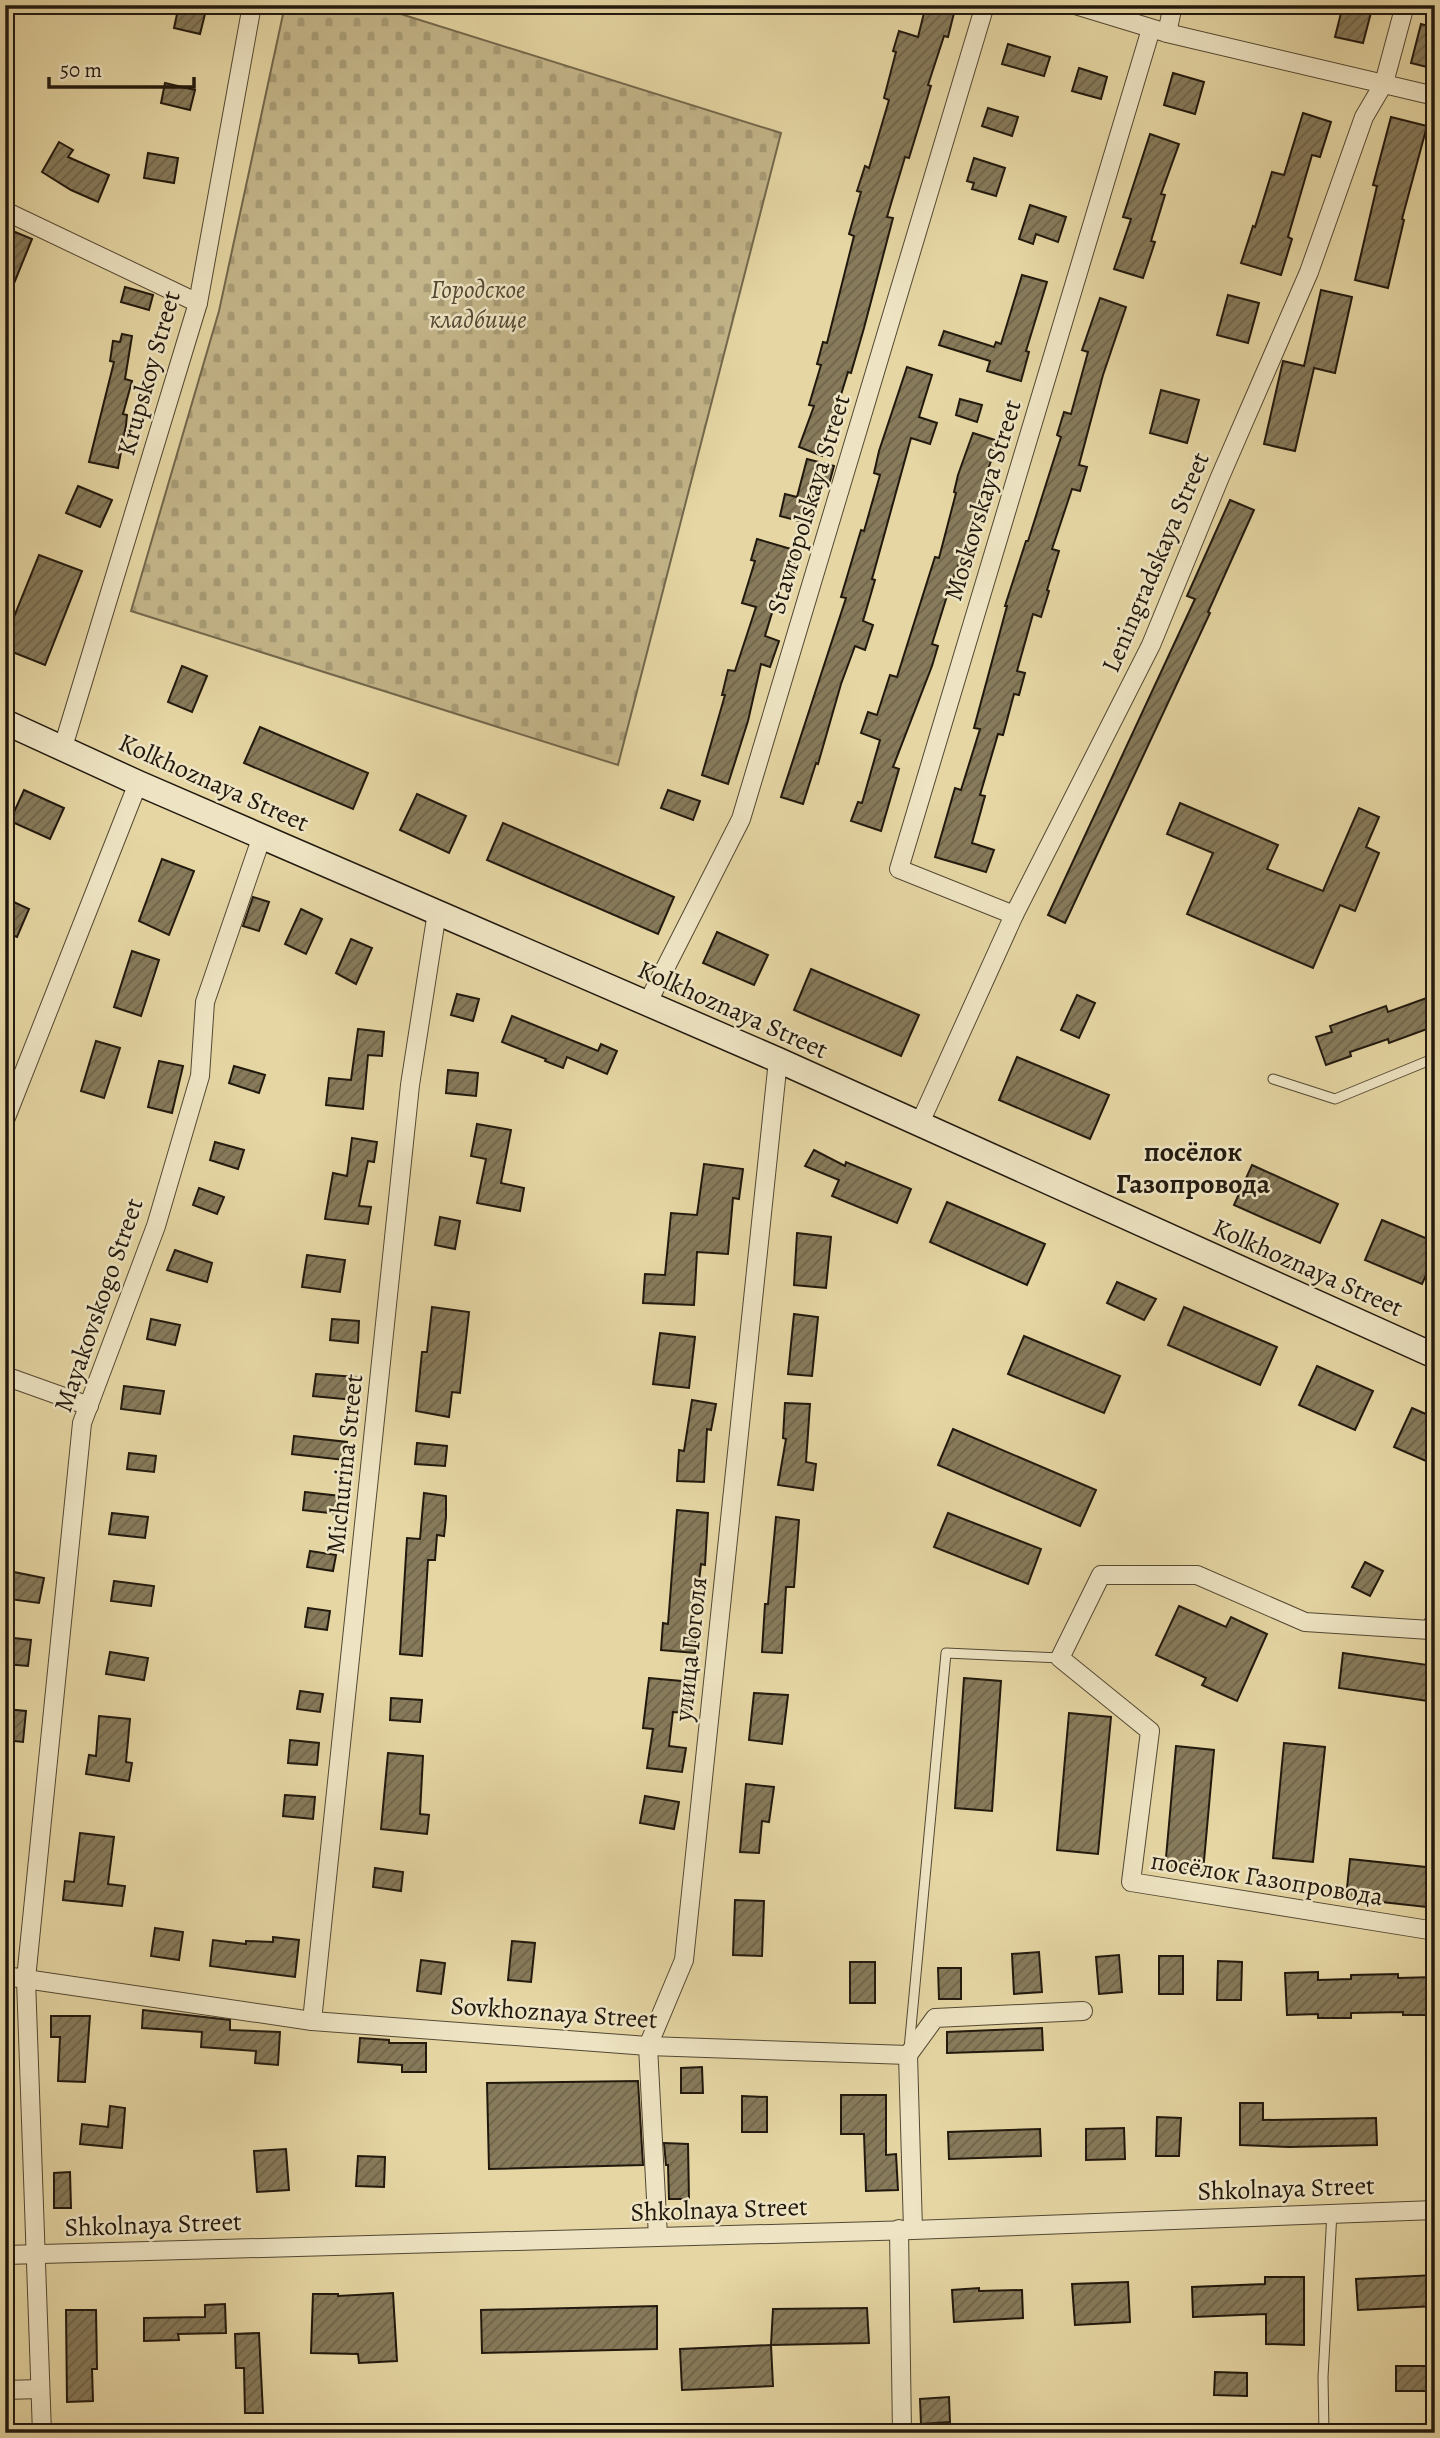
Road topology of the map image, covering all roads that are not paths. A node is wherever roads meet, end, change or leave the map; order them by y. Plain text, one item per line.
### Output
1 (252, 5) edge
2 (985, 5) edge
3 (1075, 5) edge
4 (1173, 5) edge
5 (1405, 5) edge
6 (1159, 31) junction
7 (1384, 83) junction
8 (1435, 96) edge
9 (5, 211) edge
10 (198, 303) junction
11 (5, 722) edge
12 (63, 747) junction
13 (138, 783) junction
14 (262, 836) junction
15 (437, 912) junction
16 (1014, 915) junction
17 (647, 1004) junction
18 (1435, 1058) edge
19 (778, 1060) junction
20 (1273, 1079) dead end
21 (5, 1120) edge
22 (919, 1125) junction
23 (1435, 1356) edge
24 (5, 1376) edge
25 (89, 1406) junction
26 (1435, 1620) edge
27 (1060, 1658) junction
28 (1435, 1931) edge
29 (5, 1976) edge
30 (26, 1979) junction
31 (1083, 2011) dead end
32 (312, 2021) junction
33 (648, 2046) junction
34 (908, 2055) junction
35 (1435, 2210) edge
36 (1332, 2212) junction
37 (906, 2229) junction
38 (658, 2237) junction
39 (36, 2254) junction
40 (5, 2255) edge
41 (40, 2389) junction
42 (5, 2390) edge
43 (41, 2433) edge
44 (902, 2433) edge
45 (1324, 2433) edge

1 - 10 street, Krupskoy Street
2 - 17 street, Stavropolskaya Street
3 - 6 street
4 - 6 street, Moskovskaya Street
5 - 7 street, Leningradskaya Street
6 - 7 street
6 - 16 street, Moskovskaya Street
7 - 8 street
7 - 16 street, Leningradskaya Street
9 - 10 street
10 - 12 street, Krupskoy Street
11 - 12 main road, Kolkhoznaya Street
12 - 13 main road, Kolkhoznaya Street
13 - 14 main road, Kolkhoznaya Street
13 - 21 street
14 - 15 main road, Kolkhoznaya Street
14 - 25 street, Mayakovskogo Street
15 - 17 main road, Kolkhoznaya Street
15 - 32 street, Michurina Street
16 - 22 street, Leningradskaya Street
17 - 19 main road, Kolkhoznaya Street
18 - 20 lane
19 - 22 main road, Kolkhoznaya Street
19 - 33 street, улица Гоголя
22 - 23 main road, Kolkhoznaya Street
24 - 25 street
25 - 30 street, Mayakovskogo Street
26 - 27 street
27 - 28 street, посёлок Газопровода
27 - 34 lane
29 - 30 street, Sovkhoznaya Street
30 - 32 street, Sovkhoznaya Street
30 - 39 street, Mayakovskogo Street
31 - 34 street
32 - 33 street, Sovkhoznaya Street
33 - 34 street, Sovkhoznaya Street
33 - 38 street, улица Гоголя
34 - 37 street
35 - 36 street, Shkolnaya Street
36 - 37 street, Shkolnaya Street
36 - 45 lane
37 - 38 street, Shkolnaya Street
37 - 44 street
38 - 39 street, Shkolnaya Street
39 - 40 street, Shkolnaya Street
39 - 41 street, Mayakovskogo Street
41 - 42 street
41 - 43 street, Mayakovskogo Street

